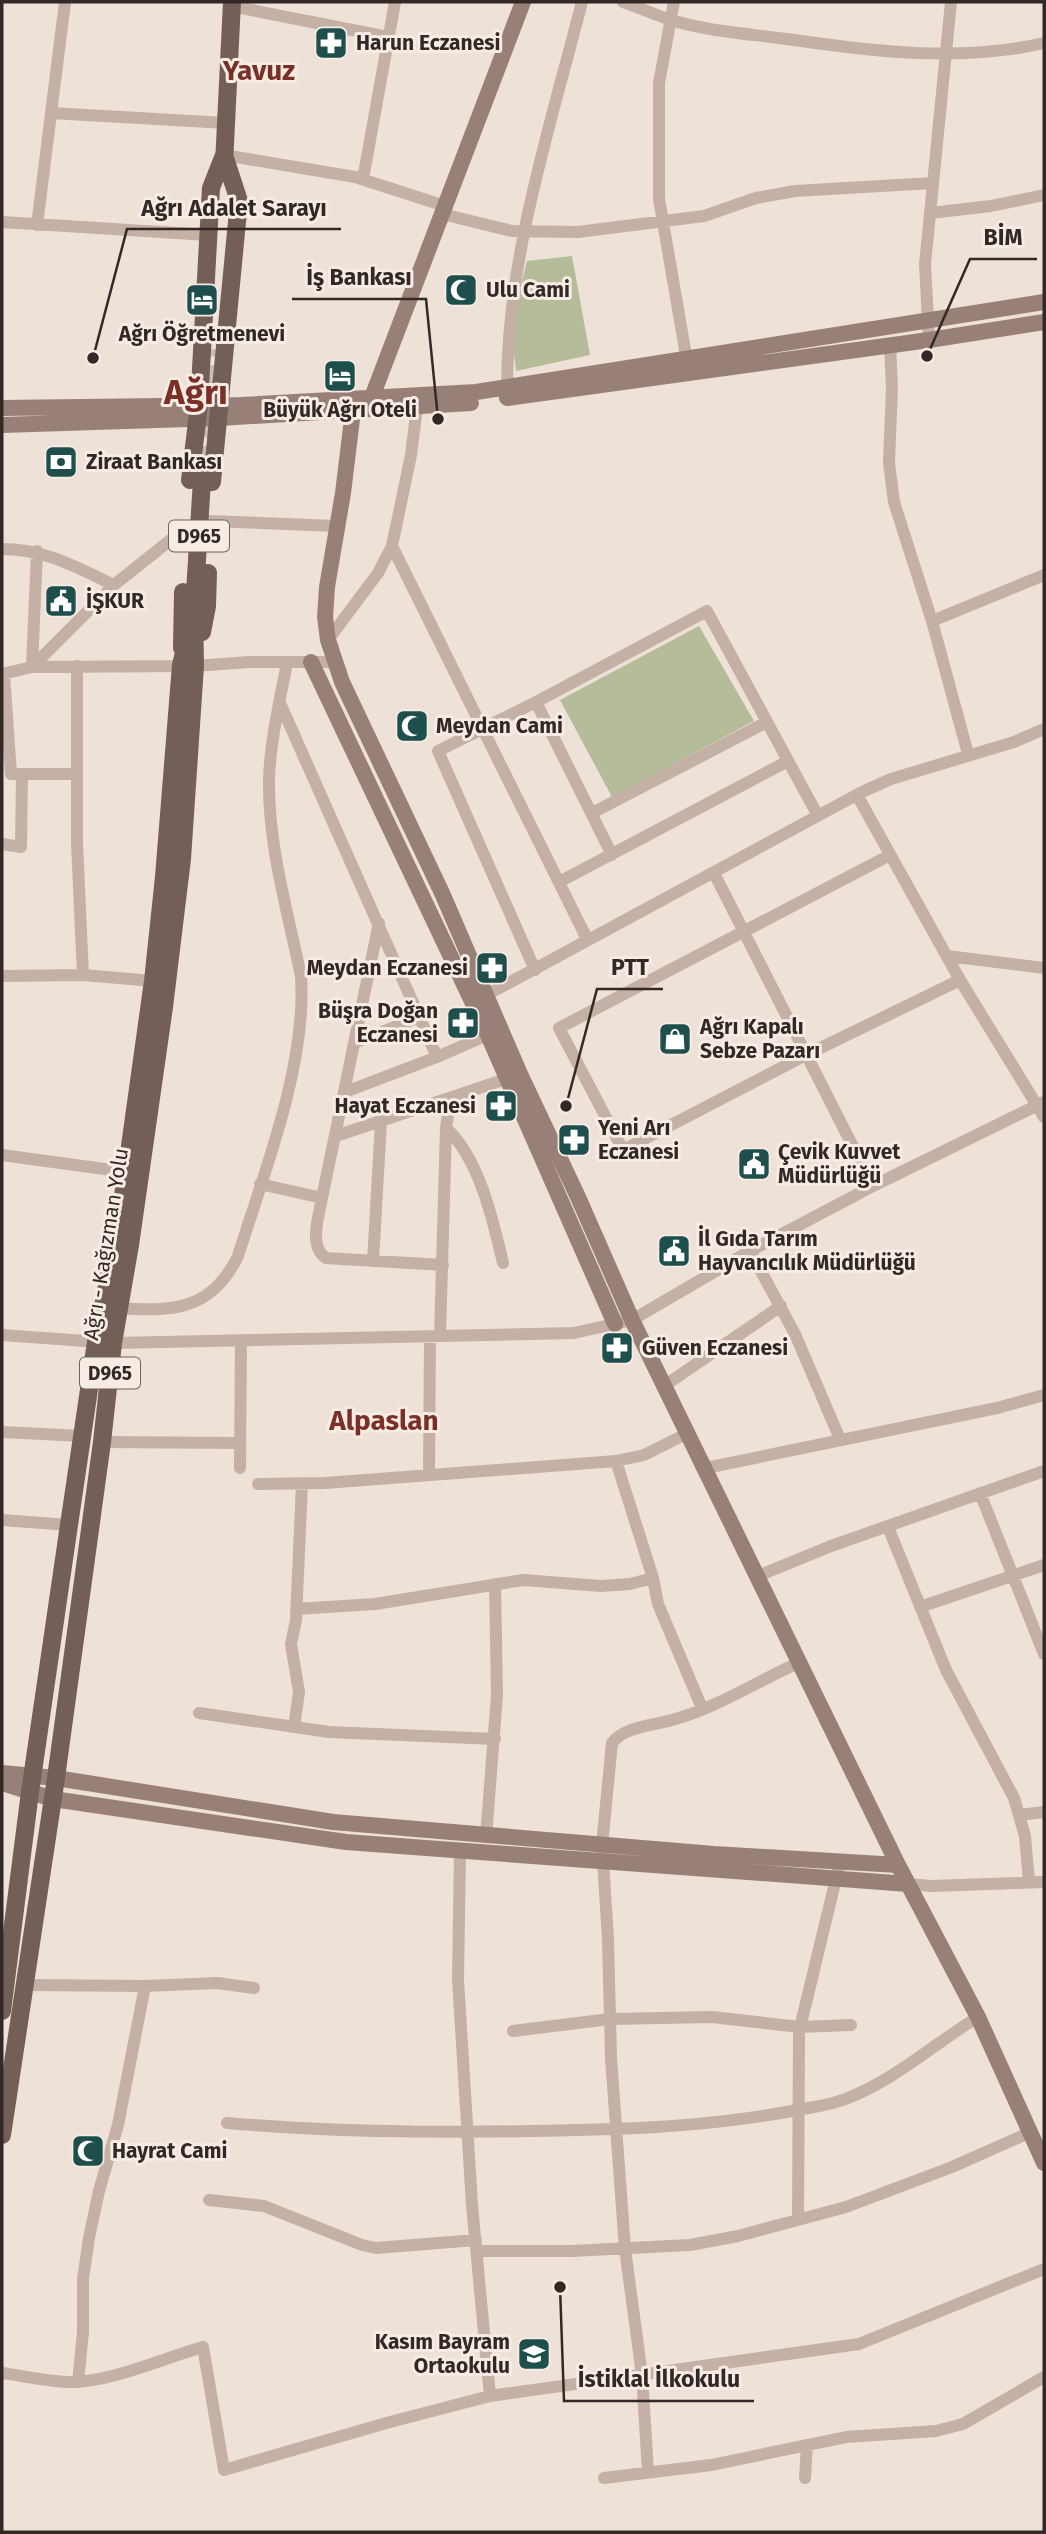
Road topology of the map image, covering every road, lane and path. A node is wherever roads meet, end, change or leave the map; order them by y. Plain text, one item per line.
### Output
1 (65, 2) edge
2 (395, 2) edge
3 (523, 2) edge
4 (582, 2) edge
5 (623, 2) edge
6 (674, 2) edge
7 (951, 2) edge
8 (232, 4) edge
9 (669, 19) junction
10 (388, 37) junction
11 (1044, 43) edge
12 (947, 53) junction
13 (51, 113) junction
14 (226, 123) junction
15 (225, 155) junction
16 (363, 179) junction
17 (933, 183) junction
18 (1044, 195) edge
19 (443, 210) junction
20 (930, 213) junction
21 (663, 220) junction
22 (2, 222) edge
23 (37, 225) junction
24 (526, 232) junction
25 (208, 235) junction
26 (1044, 302) edge
27 (927, 320) junction
28 (1044, 322) edge
29 (929, 340) junction
30 (890, 346) junction
31 (211, 349) tunnel mouth
32 (688, 367) junction
33 (507, 388) junction
34 (372, 397) junction
35 (417, 407) junction
36 (2, 408) edge
37 (220, 411) junction
38 (353, 411) junction
39 (198, 412) junction
40 (2, 425) edge
41 (203, 464) tunnel mouth
42 (209, 521) junction
43 (188, 526) junction
44 (337, 526) junction
45 (392, 546) junction
46 (2, 549) edge
47 (37, 551) junction
48 (1044, 575) edge
49 (114, 585) junction
50 (932, 621) junction
51 (328, 640) junction
52 (311, 662) junction
53 (334, 662) junction
54 (288, 663) junction
55 (77, 666) junction
56 (188, 666) junction
57 (32, 667) junction
58 (3, 674) edge
59 (279, 702) junction
60 (536, 702) junction
61 (767, 722) junction
62 (484, 728) junction
63 (1044, 729) edge
64 (968, 754) junction
65 (788, 761) junction
66 (22, 774) junction
67 (77, 774) junction
68 (857, 795) junction
69 (592, 813) junction
70 (818, 816) junction
71 (2, 844) edge
72 (612, 855) junction
73 (890, 855) junction
74 (714, 873) junction
75 (559, 882) junction
76 (379, 923) junction
77 (744, 931) junction
78 (587, 939) junction
79 (947, 956) junction
80 (1044, 968) edge
81 (535, 970) junction
82 (83, 975) junction
83 (2, 976) edge
84 (153, 981) junction
85 (960, 981) junction
86 (479, 999) junction
87 (419, 1017) junction
88 (494, 1032) junction
89 (354, 1044) junction
90 (806, 1055) junction
91 (437, 1058) junction
92 (514, 1076) junction
93 (345, 1092) junction
94 (450, 1099) junction
95 (1041, 1108) edge
96 (381, 1122) junction
97 (446, 1128) junction
98 (336, 1136) junction
99 (2, 1154) edge
100 (125, 1172) junction
101 (260, 1184) junction
102 (873, 1186) junction
103 (321, 1198) junction
104 (750, 1251) junction
105 (373, 1261) junction
106 (503, 1263) dead end
107 (443, 1265) junction
108 (781, 1306) junction
109 (119, 1308) junction
110 (632, 1320) junction
111 (615, 1324) junction
112 (2, 1335) edge
113 (435, 1336) junction
114 (241, 1340) junction
115 (105, 1343) junction
116 (664, 1385) junction
117 (1044, 1395) edge
118 (2, 1432) edge
119 (688, 1433) junction
120 (82, 1436) junction
121 (840, 1439) junction
122 (102, 1442) junction
123 (239, 1443) junction
124 (616, 1461) junction
125 (240, 1468) dead end
126 (706, 1468) junction
127 (1044, 1471) edge
128 (429, 1474) junction
129 (302, 1483) junction
130 (258, 1485) dead end
131 (980, 1493) junction
132 (2, 1520) edge
133 (69, 1525) junction
134 (888, 1527) junction
135 (1044, 1565) edge
136 (1013, 1575) junction
137 (758, 1576) junction
138 (653, 1578) junction
139 (495, 1584) junction
140 (920, 1607) junction
141 (296, 1609) junction
142 (1044, 1654) edge
143 (800, 1662) junction
144 (702, 1709) junction
145 (199, 1713) dead end
146 (294, 1727) junction
147 (495, 1739) junction
148 (2, 1773) edge
149 (56, 1778) junction
150 (2, 1783) edge
151 (31, 1784) junction
152 (53, 1798) junction
153 (1044, 1812) edge
154 (1019, 1815) junction
155 (486, 1837) junction
156 (460, 1851) junction
157 (602, 1853) junction
158 (898, 1865) junction
159 (838, 1870) junction
160 (1029, 1882) junction
161 (1044, 1882) edge
162 (908, 1884) junction
163 (26, 1984) junction
164 (145, 1986) junction
165 (254, 1988) dead end
166 (2, 2011) edge
167 (978, 2017) junction
168 (610, 2019) junction
169 (851, 2025) dead end
170 (800, 2026) junction
171 (513, 2031) dead end
172 (797, 2110) junction
173 (227, 2123) dead end
174 (616, 2128) junction
175 (467, 2130) junction
176 (1031, 2132) junction
177 (2, 2135) edge
178 (1044, 2163) edge
179 (209, 2200) dead end
180 (798, 2219) junction
181 (476, 2245) junction
182 (625, 2249) junction
183 (1044, 2269) edge
184 (2, 2373) edge
185 (642, 2375) junction
186 (1044, 2377) edge
187 (78, 2382) junction
188 (490, 2396) junction
189 (807, 2445) junction
190 (648, 2472) junction
191 (604, 2477) dead end
192 (805, 2479) dead end

1 - 13 street
2 - 10 street
3 - 19 street
4 - 24 street
5 - 9 street
6 - 9 street
7 - 12 street
8 - 10 street
8 - 14 main road
9 - 12 street
9 - 21 street
10 - 16 street
11 - 12 street
12 - 17 street
13 - 14 street
13 - 23 street
14 - 15 main road
15 - 16 street
15 - 25 main road
15 - 31 main road
15 - 37 main road
16 - 19 street
17 - 20 street
17 - 21 street
18 - 20 street
19 - 24 street
19 - 34 street
20 - 27 street
21 - 24 street
21 - 32 street
22 - 23 street
23 - 25 street
24 - 33 street
25 - 39 main road
26 - 27 street
27 - 29 street
27 - 32 street
28 - 29 street
29 - 30 street
30 - 32 street
30 - 50 street
32 - 33 street
32 - 35 street
33 - 34 street
34 - 37 street
35 - 38 street
35 - 45 street
36 - 39 street
37 - 38 street
37 - 39 street
37 - 42 main road
38 - 44 street
39 - 40 street
39 - 43 main road
41 - 56 main road, Ağrı - Kağızman Yolu / D965
42 - 44 street
42 - 56 main road
43 - 49 street
43 - 56 main road
44 - 51 street
45 - 51 street
45 - 62 street
46 - 47 street
47 - 49 street
47 - 57 street
48 - 50 street
49 - 57 street
50 - 64 street
51 - 53 street
52 - 53 street
52 - 54 street
52 - 86 street
53 - 86 street
54 - 56 street
54 - 59 street
55 - 56 street
55 - 57 street
55 - 67 street
56 - 84 main road, Ağrı - Kağızman Yolu / D965
56 - 109 main road, Ağrı - Kağızman Yolu / D965
57 - 58 street
58 - 66 street
59 - 76 street
59 - 101 street
60 - 61 street
60 - 62 street
60 - 69 street
61 - 65 street
61 - 69 street
62 - 75 street
62 - 81 street
63 - 64 street
64 - 68 street
65 - 70 street
65 - 72 street
66 - 67 street
66 - 71 street
67 - 82 street
68 - 70 street
68 - 73 street
69 - 72 street
70 - 74 street
72 - 75 street
73 - 77 street
73 - 79 street
74 - 77 street
74 - 78 street
75 - 78 street
76 - 87 street
76 - 89 street
77 - 90 street
77 - 90 street
78 - 81 street
79 - 80 street
79 - 85 street
81 - 86 street
82 - 83 street
82 - 84 street
84 - 100 main road, Ağrı - Kağızman Yolu / D965
85 - 90 street
85 - 95 street
86 - 88 street
87 - 89 street
87 - 91 street
88 - 91 street
88 - 92 street
89 - 93 street
90 - 102 street
91 - 93 street
92 - 94 street
92 - 110 street
92 - 111 street
93 - 98 street
94 - 96 street
94 - 97 street
95 - 102 street
96 - 98 street
96 - 105 street
97 - 106 street
97 - 107 street
98 - 103 street
99 - 100 street
100 - 115 main road, Ağrı - Kağızman Yolu / D965
101 - 103 street
101 - 109 street
102 - 104 street
103 - 105 street
104 - 108 street
104 - 110 street
105 - 107 street
107 - 113 street
108 - 116 street
108 - 121 street
109 - 115 main road, Ağrı - Kağızman Yolu / D965
110 - 111 street
110 - 116 street
111 - 113 street
112 - 115 street
113 - 114 street
113 - 128 street
114 - 115 street
114 - 123 street
115 - 120 main road, Ağrı - Kağızman Yolu / D965
115 - 122 main road, Ağrı - Kağızman Yolu / D965
116 - 119 street
117 - 121 street
118 - 120 street
119 - 124 street
119 - 126 street
120 - 133 main road, Ağrı - Kağızman Yolu / D965
121 - 126 street
122 - 123 street
122 - 149 main road, Ağrı - Kağızman Yolu / D965
123 - 125 street
124 - 128 street
124 - 138 street
126 - 137 street
127 - 131 street
128 - 129 street
129 - 130 street
129 - 141 street
131 - 134 street
131 - 136 street
132 - 133 street
133 - 151 main road, Ağrı - Kağızman Yolu / D965
134 - 137 street
134 - 140 street
135 - 136 street
136 - 140 street
136 - 142 street
137 - 143 street
138 - 139 street
138 - 144 street
139 - 141 street
139 - 147 street
140 - 154 street
141 - 146 street
143 - 144 street
143 - 158 street
144 - 157 street
145 - 146 street
146 - 147 street
147 - 155 street
148 - 151 street
149 - 151 street
149 - 152 main road, Ağrı - Kağızman Yolu / D965
149 - 155 street
150 - 151 street
151 - 152 street
151 - 166 main road, Ağrı - Kağızman Yolu / D965
152 - 156 street
152 - 163 main road, Ağrı - Kağızman Yolu / D965
153 - 154 street
154 - 160 street
155 - 157 street
156 - 157 street
156 - 175 street
157 - 159 street
157 - 168 street
158 - 159 street
158 - 162 street
159 - 162 street
159 - 170 street
160 - 161 street
160 - 162 street
162 - 167 street
163 - 164 street
163 - 177 main road, Ağrı - Kağızman Yolu / D965
164 - 165 street
164 - 187 street
167 - 172 street
167 - 176 street
168 - 170 street
168 - 171 street
168 - 174 street
169 - 170 street
170 - 172 street
172 - 174 street
172 - 180 street
173 - 175 street
174 - 175 street
174 - 182 street
175 - 181 street
176 - 178 street
176 - 180 street
179 - 181 street
180 - 182 street
181 - 182 street
181 - 188 street
182 - 185 street
183 - 185 street
184 - 187 street
185 - 188 street
185 - 190 street
186 - 189 street
187 - 188 street
189 - 190 street
189 - 192 street
190 - 191 street

